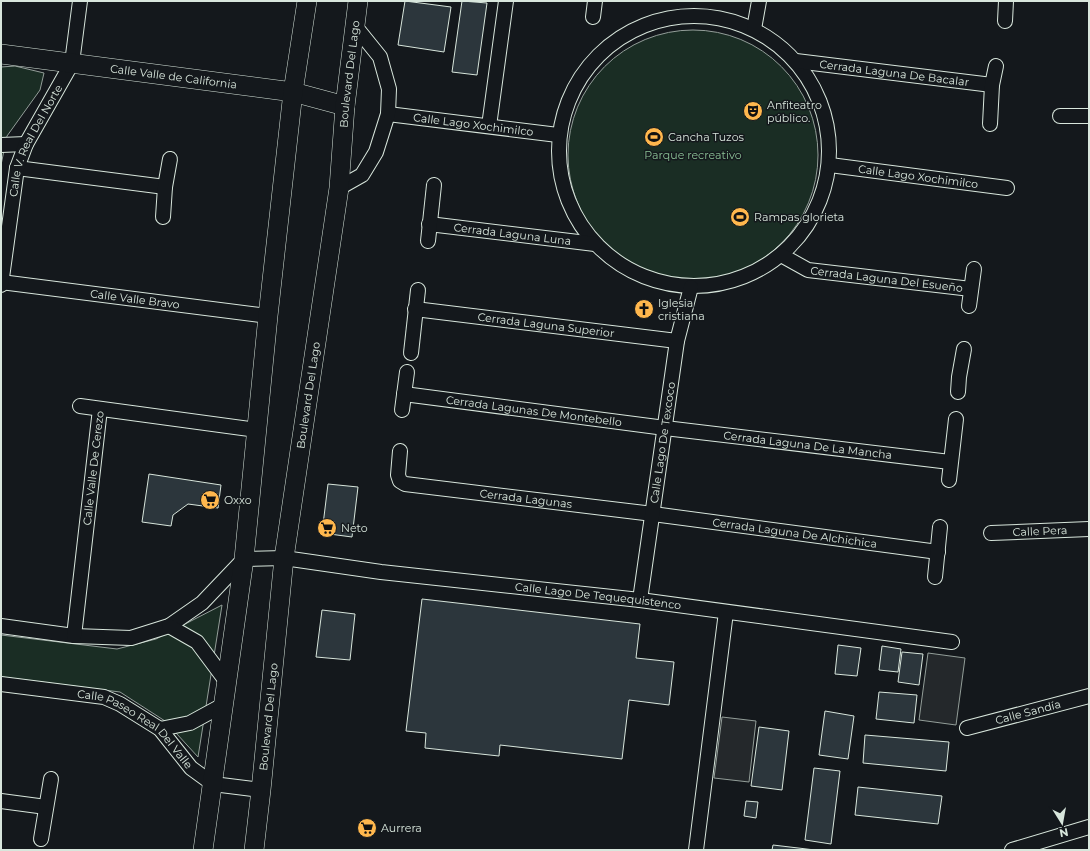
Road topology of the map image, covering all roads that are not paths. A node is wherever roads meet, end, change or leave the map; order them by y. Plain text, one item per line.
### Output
1 (80, 1) edge
2 (307, 1) edge
3 (358, 1) edge
4 (506, 1) edge
5 (595, 1) edge
6 (759, 1) edge
7 (1003, 1) edge
8 (1006, 1) edge
9 (593, 17) dead end
10 (1005, 21) dead end
11 (355, 26) junction
12 (754, 29) junction
13 (1, 54) edge
14 (796, 61) junction
15 (72, 63) junction
16 (996, 66) dead end
17 (992, 86) junction
18 (294, 92) junction
19 (345, 106) junction
20 (388, 114) junction
21 (1060, 116) dead end
22 (1089, 116) edge
23 (990, 124) dead end
24 (490, 126) junction
25 (558, 135) junction
26 (26, 144) junction
27 (1, 145) edge
28 (170, 159) dead end
29 (830, 164) junction
30 (17, 168) junction
31 (434, 185) dead end
32 (165, 187) junction
33 (338, 188) junction
34 (1008, 188) dead end
35 (163, 217) dead end
36 (429, 224) junction
37 (428, 241) dead end
38 (595, 244) junction
39 (781, 255) junction
40 (974, 269) dead end
41 (1, 283) edge
42 (691, 287) junction
43 (971, 289) junction
44 (418, 290) dead end
45 (969, 306) dead end
46 (415, 309) junction
47 (268, 316) junction
48 (677, 341) junction
49 (964, 349) dead end
50 (411, 353) dead end
51 (407, 372) dead end
52 (958, 392) dead end
53 (404, 394) junction
54 (80, 406) dead end
55 (100, 409) junction
56 (402, 410) dead end
57 (956, 419) dead end
58 (664, 428) junction
59 (257, 430) junction
60 (400, 451) dead end
61 (950, 462) junction
62 (949, 480) dead end
63 (653, 514) junction
64 (940, 527) dead end
65 (1089, 529) edge
66 (991, 533) dead end
67 (938, 552) junction
68 (284, 558) junction
69 (244, 559) junction
70 (935, 577) dead end
71 (640, 600) junction
72 (726, 612) junction
73 (1, 626) edge
74 (169, 626) junction
75 (74, 636) junction
76 (952, 642) dead end
77 (226, 681) junction
78 (1, 684) edge
79 (1089, 696) edge
80 (223, 706) junction
81 (967, 728) dead end
82 (160, 729) junction
83 (51, 779) dead end
84 (212, 784) junction
85 (261, 790) junction
86 (1, 800) edge
87 (46, 807) junction
88 (1089, 827) edge
89 (41, 839) dead end
90 (203, 850) edge
91 (254, 850) edge
92 (696, 850) edge
93 (1012, 850) edge

1 - 15 street, Calle V. Real Del Norte
2 - 18 street
3 - 11 street, Boulevard Del Lago
4 - 24 street
5 - 9 street
6 - 12 street
7 - 8 street
8 - 10 street
11 - 19 street, Boulevard Del Lago
11 - 20 street
12 - 14 street
12 - 25 street
13 - 15 street, Calle Valle de California
14 - 17 street, Cerrada Laguna De Bacalar
14 - 29 street
15 - 18 street, Calle Valle de California
15 - 26 street, Calle V. Real Del Norte
16 - 17 street
17 - 23 street
18 - 19 street, Calle Valle de California
18 - 47 street
19 - 33 street, Boulevard Del Lago
20 - 24 street, Calle Lago Xochimilco
20 - 33 street
21 - 22 street
24 - 25 street, Calle Lago Xochimilco
25 - 38 street
26 - 27 street
26 - 30 street, Calle V. Real Del Norte
28 - 32 street
29 - 34 street, Calle Lago Xochimilco
29 - 39 street
30 - 32 street
30 - 41 street, Calle V. Real Del Norte
31 - 36 street
32 - 35 street
33 - 68 street, Boulevard Del Lago
36 - 37 street
36 - 38 street, Cerrada Laguna Luna
38 - 42 street
39 - 42 street
39 - 43 street, Cerrada Laguna Del Esueño
40 - 43 street, Cerrada Laguna Del Esueño
41 - 47 street, Calle Valle Bravo
42 - 48 street, Calle Lago De Texcoco
43 - 45 street, Cerrada Laguna Del Esueño
44 - 46 street
46 - 48 street, Cerrada Laguna Superior
46 - 50 street
47 - 59 street
48 - 58 street, Calle Lago De Texcoco
49 - 52 street
51 - 53 street
53 - 56 street
53 - 58 street, Cerrada Lagunas De Montebello
54 - 55 street
55 - 59 street, Calle Valle De Cerezo
55 - 75 street, Calle Valle De Cerezo
57 - 61 street
58 - 61 street, Cerrada Laguna De La Mancha
58 - 63 street, Calle Lago De Texcoco
59 - 69 street
60 - 63 street, Cerrada Lagunas
61 - 62 street
63 - 67 street, Cerrada Laguna De Alchichica
63 - 71 street, Calle Lago De Texcoco
64 - 67 street
65 - 66 street, Calle Pera
67 - 70 street
68 - 69 street, Calle Lago De Tequequistenco
68 - 71 street, Calle Lago De Tequequistenco
68 - 85 street, Boulevard Del Lago
69 - 74 street
69 - 77 street
71 - 72 street, Calle Lago De Tequequistenco
72 - 76 street, Calle Lago De Tequequistenco
72 - 92 street
73 - 75 street
74 - 75 street
74 - 77 street
77 - 80 street
78 - 82 street, Calle Paseo Real Del Valle
79 - 81 street, Calle Sandía
80 - 82 street
80 - 84 street
82 - 84 street, Calle Paseo Real Del Valle
83 - 87 street
84 - 85 street
84 - 90 street
85 - 91 street, Boulevard Del Lago
86 - 87 street
87 - 89 street
88 - 93 street

